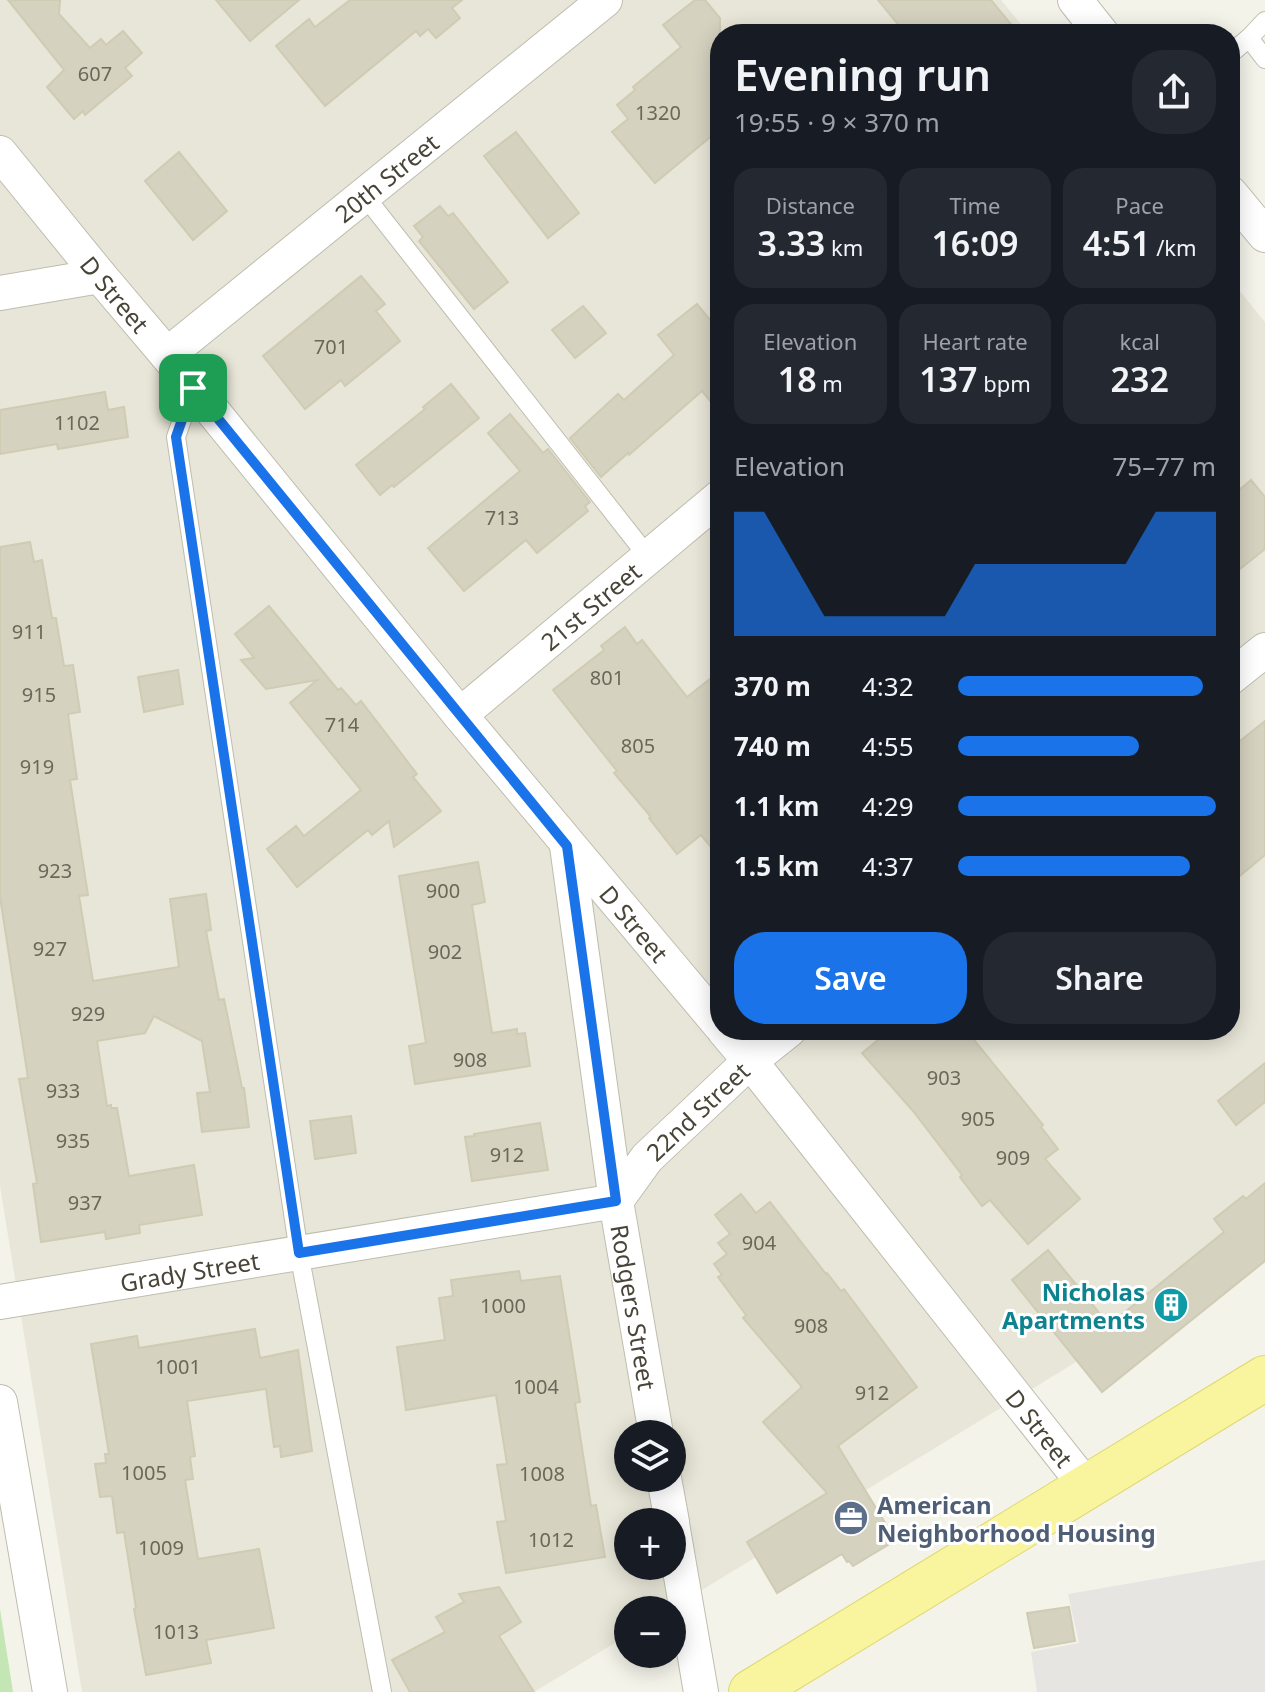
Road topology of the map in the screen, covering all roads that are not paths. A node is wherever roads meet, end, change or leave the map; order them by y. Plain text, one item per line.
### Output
1 (605, 0) edge
2 (1075, 0) edge
3 (1265, 21) edge
4 (1094, 24) edge
5 (1249, 38) junction
6 (1240, 46) edge
7 (1265, 59) edge
8 (0, 153) edge
9 (364, 195) junction
10 (1240, 205) edge
11 (1265, 235) edge
12 (100, 276) junction
13 (0, 293) edge
14 (167, 355) junction
15 (193, 388) junction
16 (710, 506) edge
17 (649, 558) junction
18 (1265, 650) edge
19 (1240, 670) edge
20 (460, 715) junction
21 (567, 846) junction
22 (710, 1013) edge
23 (732, 1040) edge
24 (776, 1040) edge
25 (750, 1061) junction
26 (616, 1201) junction
27 (299, 1253) junction
28 (0, 1302) edge
29 (1265, 1378) edge
30 (0, 1402) edge
31 (654, 1420) edge
32 (1086, 1486) junction
33 (682, 1580) edge
34 (50, 1692) edge
35 (382, 1692) edge
36 (701, 1692) edge
37 (751, 1692) edge

1 - 9 street, 20th Street
2 - 4 street
3 - 5 lane
5 - 6 lane
5 - 7 lane
8 - 12 street, D Street
9 - 14 street, 20th Street
9 - 17 lane
10 - 11 street
12 - 13 street
12 - 14 street, D Street
14 - 15 street, D Street
15 - 20 street, D Street
15 - 27 lane
16 - 17 street, 21st Street
17 - 20 street, 21st Street
18 - 19 street
20 - 21 street, D Street
21 - 22 street, D Street
21 - 26 street, Rodgers Street
23 - 25 street, D Street
24 - 25 street, 22nd Street
25 - 26 street, 22nd Street
25 - 32 street, D Street
26 - 27 street, Grady Street
26 - 31 street, Rodgers Street
27 - 28 street, Grady Street
27 - 35 lane
29 - 32 main road
30 - 34 street
32 - 37 main road
33 - 36 street

